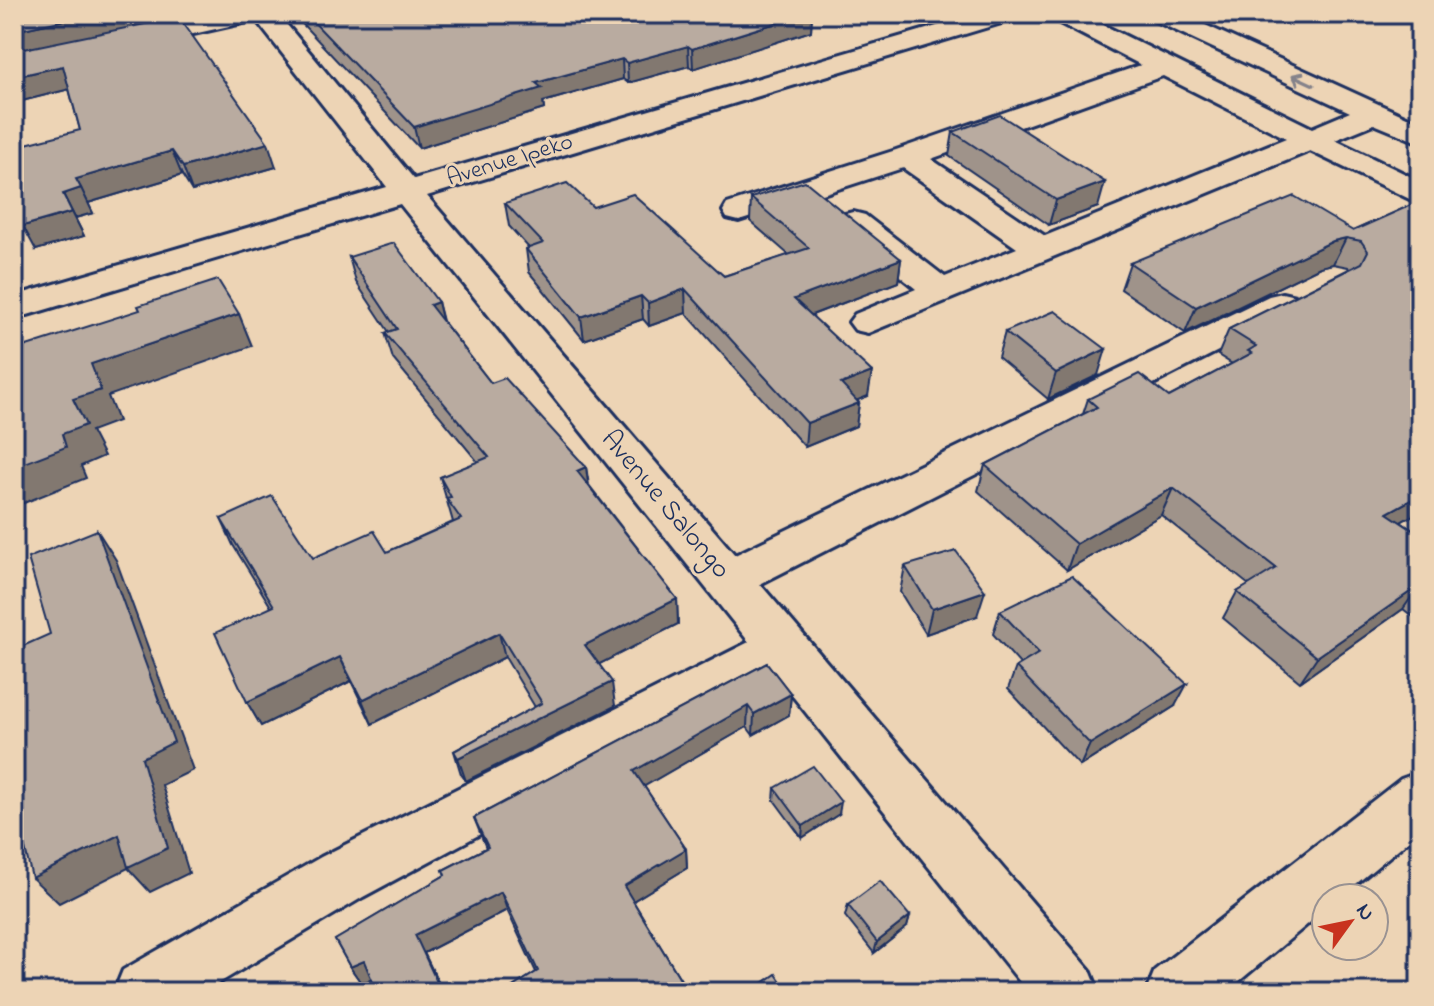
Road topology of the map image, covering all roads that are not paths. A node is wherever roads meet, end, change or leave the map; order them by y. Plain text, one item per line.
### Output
1 (249, 14) edge
2 (265, 14) edge
3 (1006, 14) edge
4 (1061, 14) edge
5 (1160, 14) edge
6 (14, 66) edge
7 (1164, 66) junction
8 (1374, 113) junction
9 (1420, 134) edge
10 (1311, 139) junction
11 (907, 157) junction
12 (810, 188) junction
13 (407, 192) junction
14 (1420, 194) edge
15 (739, 211) dead end
16 (1042, 250) junction
17 (1320, 285) edge
18 (942, 292) junction
19 (14, 308) edge
20 (868, 322) dead end
21 (727, 580) junction
22 (784, 647) junction
23 (1420, 797) edge
24 (145, 992) edge
25 (1068, 992) edge
26 (1177, 992) edge

1 - 6 street
2 - 13 street, Avenue Salongo
3 - 13 street, Avenue Ipeko
4 - 7 street
8 -> 5 street
7 - 10 street
7 - 11 street
8 - 9 street
8 - 10 street
10 - 14 street
10 - 16 street
11 - 12 street
11 - 16 street
12 - 15 street
12 - 18 street
13 - 19 street, Avenue Ipeko
13 - 21 street, Avenue Salongo
16 - 18 street
17 - 21 street
18 - 20 street
21 - 22 street, Avenue Salongo
22 - 24 street
22 - 25 street, Avenue Salongo
23 - 26 street

